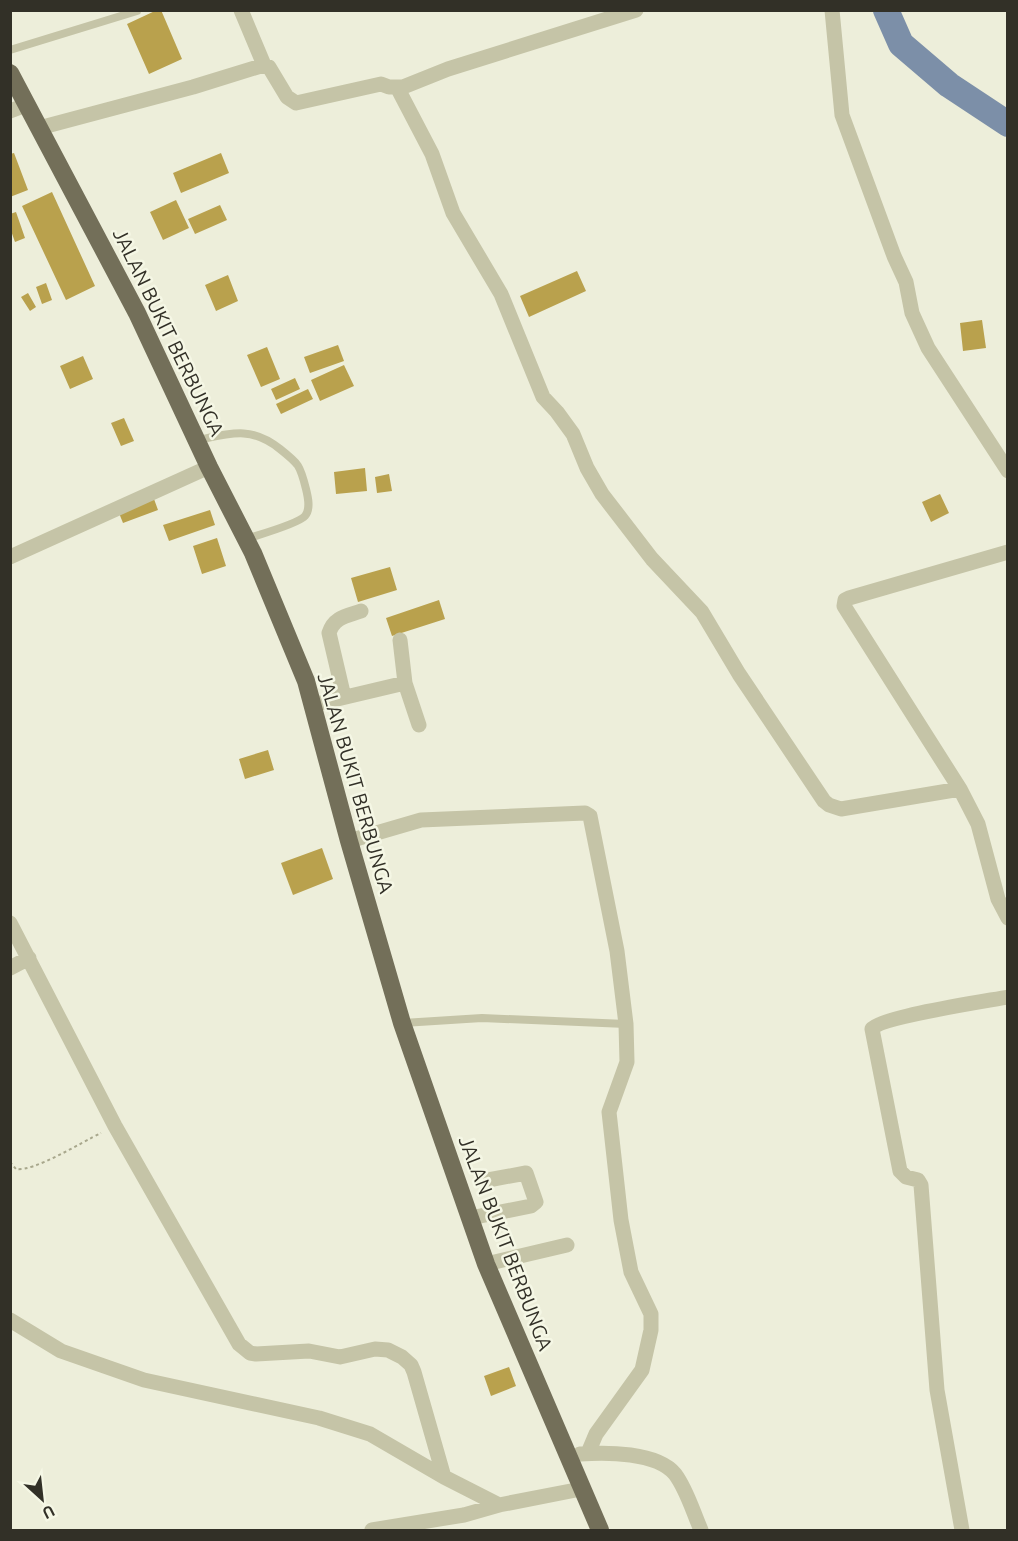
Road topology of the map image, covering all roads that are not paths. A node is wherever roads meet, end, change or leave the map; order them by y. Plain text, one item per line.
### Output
1 (241, 10) edge
2 (636, 10) edge
3 (832, 10) edge
4 (136, 11) edge
5 (10, 50) edge
6 (264, 65) junction
7 (10, 73) edge
8 (397, 87) junction
9 (18, 108) edge
10 (39, 128) junction
11 (198, 440) junction
12 (209, 467) junction
13 (1008, 471) edge
14 (246, 539) junction
15 (1008, 552) edge
16 (10, 557) edge
17 (361, 611) dead end
18 (400, 640) dead end
19 (405, 683) junction
20 (344, 697) junction
21 (312, 705) junction
22 (419, 725) dead end
23 (960, 789) junction
24 (349, 841) junction
25 (1008, 918) edge
26 (10, 923) edge
27 (29, 958) junction
28 (10, 968) edge
29 (1008, 997) edge
30 (402, 1023) junction
31 (626, 1024) junction
32 (488, 1180) dead end
33 (470, 1218) junction
34 (567, 1245) dead end
35 (486, 1264) junction
36 (10, 1320) edge
37 (588, 1454) junction
38 (566, 1455) junction
39 (444, 1478) junction
40 (581, 1489) junction
41 (499, 1505) junction
42 (372, 1530) edge
43 (598, 1530) edge
44 (701, 1530) edge
45 (962, 1530) edge

1 - 6 street
2 - 8 street
3 - 13 street
4 - 5 lane
6 - 8 street
6 - 10 street
7 - 9 main road, JALAN BUKIT BERBUNGA
8 - 23 street
9 - 10 main road, JALAN BUKIT BERBUNGA
10 - 11 main road, JALAN BUKIT BERBUNGA
11 - 12 main road, JALAN BUKIT BERBUNGA
11 - 14 lane
12 - 14 main road, JALAN BUKIT BERBUNGA
12 - 16 street
14 - 21 main road, JALAN BUKIT BERBUNGA
15 - 23 street
17 - 20 street
18 - 19 street
19 - 20 street
19 - 22 street
20 - 21 street
21 - 24 main road, JALAN BUKIT BERBUNGA
23 - 25 street
24 - 30 main road, JALAN BUKIT BERBUNGA
24 - 31 street
26 - 27 street
27 - 28 street
27 - 39 street
29 - 45 street
30 - 31 lane
30 - 33 main road, JALAN BUKIT BERBUNGA
31 - 37 street
32 - 33 street
33 - 35 main road, JALAN BUKIT BERBUNGA
34 - 35 street
35 - 38 main road, JALAN BUKIT BERBUNGA
36 - 39 street
37 - 38 street
37 - 44 street
38 - 40 main road, JALAN BUKIT BERBUNGA
39 - 41 street
40 - 41 street
40 - 43 main road, JALAN BUKIT BERBUNGA
41 - 42 street

